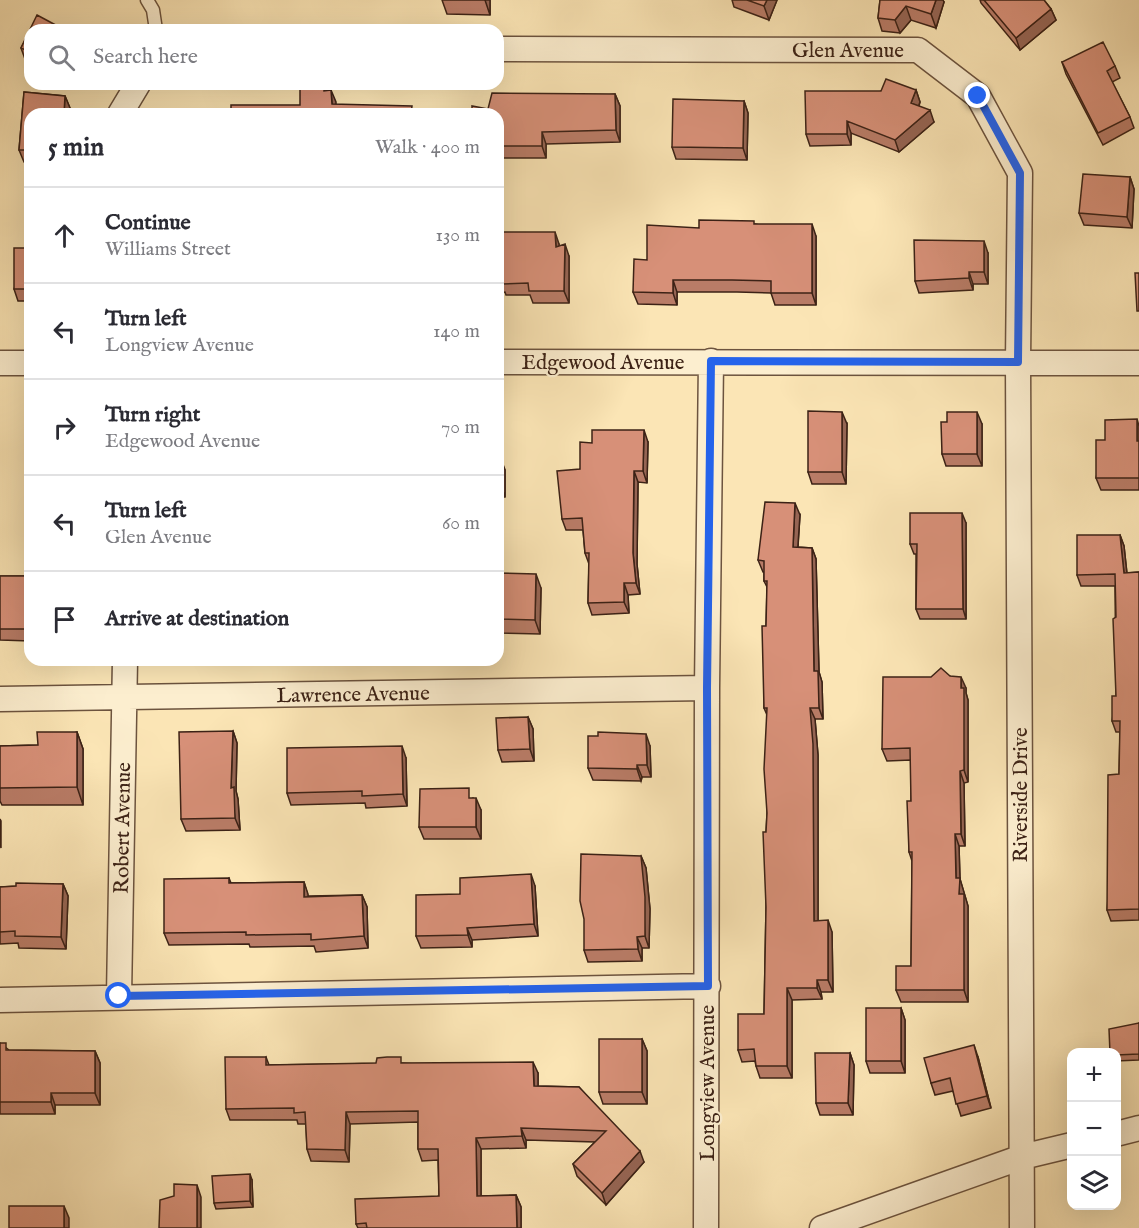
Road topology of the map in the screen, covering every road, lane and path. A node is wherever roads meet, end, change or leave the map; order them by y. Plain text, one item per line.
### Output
1 (153, 3) edge
2 (155, 24) edge
3 (504, 49) edge
4 (134, 90) edge
5 (123, 108) edge
6 (711, 361) junction
7 (504, 362) edge
8 (1018, 362) junction
9 (0, 363) edge
10 (24, 363) edge
11 (1139, 363) edge
12 (125, 666) edge
13 (707, 688) junction
14 (125, 698) junction
15 (0, 699) edge
16 (708, 986) junction
17 (119, 996) junction
18 (0, 1000) edge
19 (1139, 1128) edge
20 (1121, 1133) edge
21 (1067, 1146) edge
22 (1022, 1157) junction
23 (706, 1228) edge
24 (822, 1228) edge
25 (1022, 1228) edge

1 - 2 lane
3 - 8 street, Glen Avenue
4 - 5 street
6 - 7 street, Edgewood Avenue
6 - 8 street, Edgewood Avenue
6 - 13 street, Longview Avenue
8 - 11 street, Edgewood Avenue
8 - 22 street, Riverside Drive
9 - 10 street
12 - 14 street, Robert Avenue
13 - 14 street, Lawrence Avenue
13 - 16 street, Longview Avenue
14 - 15 street, Lawrence Avenue
14 - 17 street, Robert Avenue
16 - 17 street
16 - 23 street, Longview Avenue
17 - 18 street
19 - 20 street
21 - 22 street
22 - 24 street
22 - 25 street, Riverside Drive

